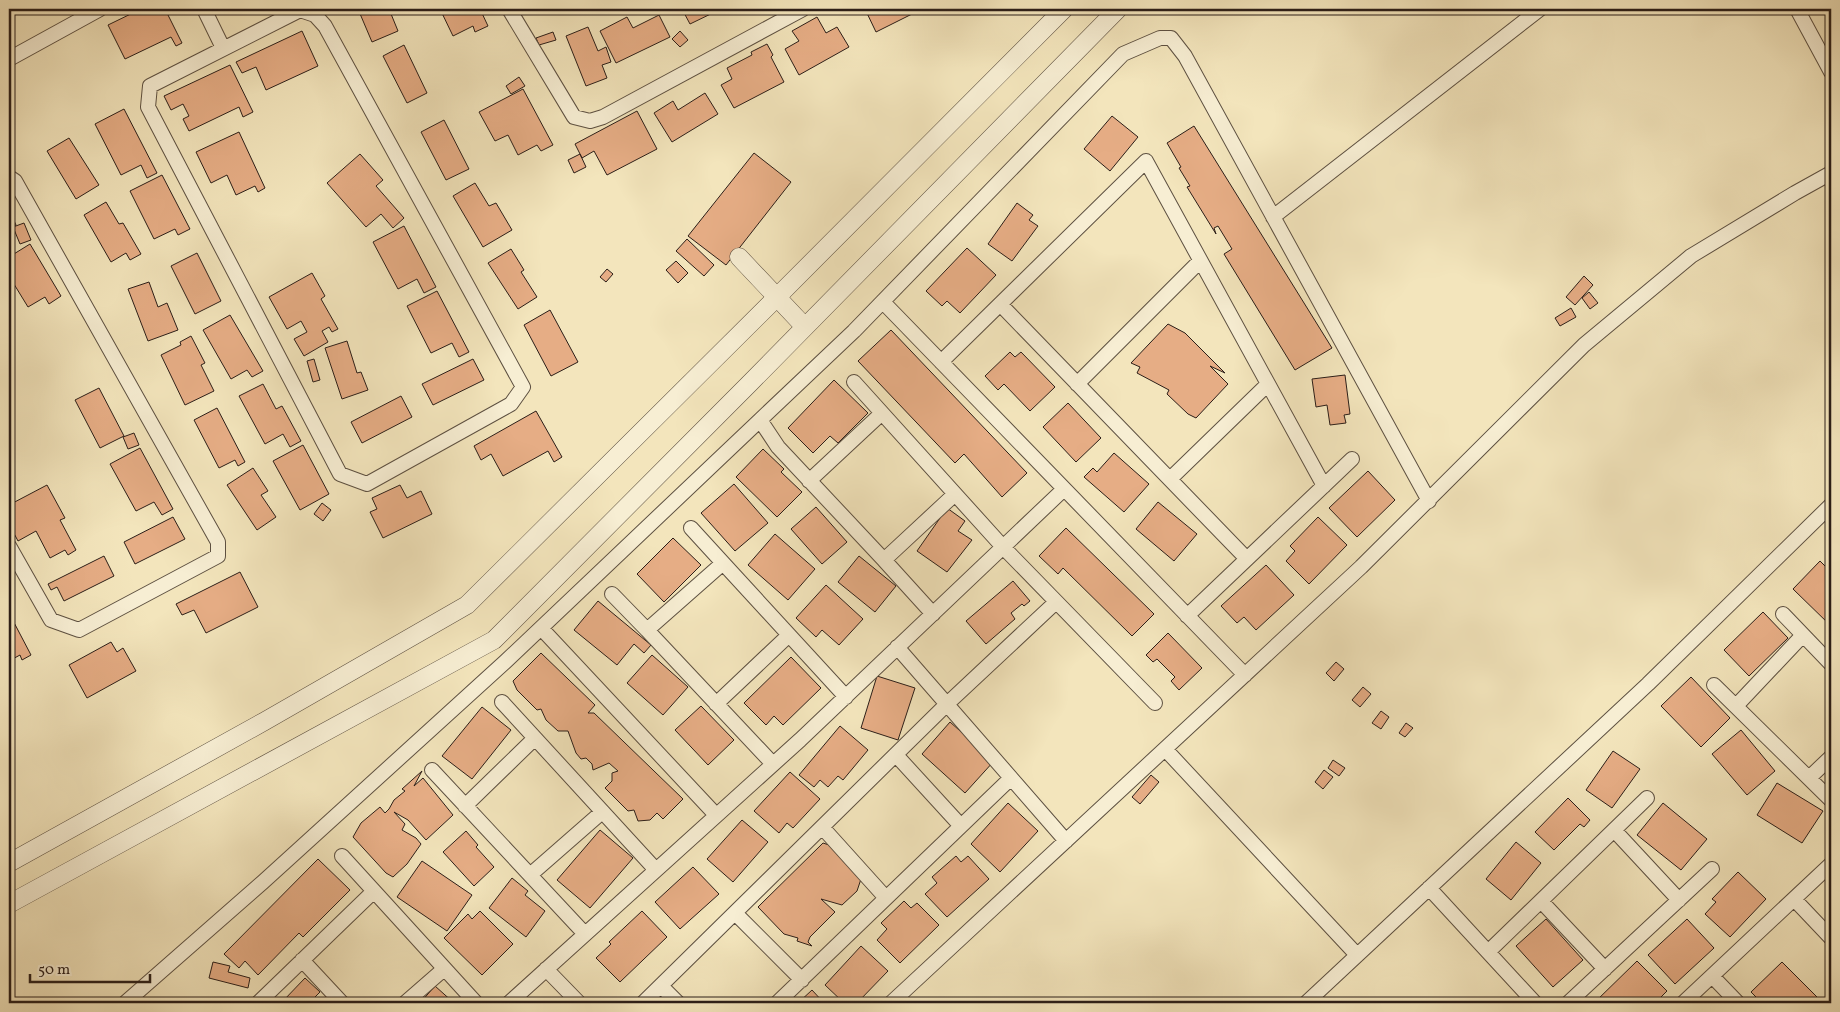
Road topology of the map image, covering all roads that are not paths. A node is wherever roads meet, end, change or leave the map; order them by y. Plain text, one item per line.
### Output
1 (100, 9) edge
2 (204, 9) edge
3 (509, 9) edge
4 (803, 9) edge
5 (1064, 9) edge
6 (1118, 9) edge
7 (1540, 9) edge
8 (1797, 9) edge
9 (224, 48) junction
10 (9, 59) edge
11 (1831, 72) edge
12 (1831, 173) edge
13 (9, 177) edge
14 (1273, 217) junction
15 (739, 257) dead end
16 (1200, 261) junction
17 (777, 298) junction
18 (883, 302) junction
19 (1000, 304) junction
20 (805, 327) junction
21 (941, 362) junction
22 (854, 382) dead end
23 (1077, 384) junction
24 (1268, 384) junction
25 (882, 413) junction
26 (760, 420) junction
27 (1352, 459) dead end
28 (1170, 479) junction
29 (809, 481) junction
30 (1324, 486) junction
31 (1064, 489) junction
32 (955, 494) junction
33 (1429, 501) junction
34 (1831, 505) edge
35 (692, 528) dead end
36 (9, 546) edge
37 (1003, 548) junction
38 (1247, 559) junction
39 (884, 560) junction
40 (724, 563) junction
41 (612, 594) dead end
42 (914, 594) junction
43 (945, 602) junction
44 (1056, 602) junction
45 (933, 614) junction
46 (1783, 614) dead end
47 (1187, 616) junction
48 (541, 628) junction
49 (647, 630) junction
50 (1802, 634) junction
51 (790, 635) junction
52 (898, 648) junction
53 (1831, 664) edge
54 (1245, 675) junction
55 (1714, 685) dead end
56 (846, 697) junction
57 (502, 702) dead end
58 (1155, 703) dead end
59 (716, 704) junction
60 (947, 704) junction
61 (1736, 706) junction
62 (535, 738) junction
63 (1165, 750) junction
64 (896, 755) junction
65 (1831, 756) edge
66 (773, 764) junction
67 (432, 770) dead end
68 (1011, 778) junction
69 (1809, 778) junction
70 (1647, 798) dead end
71 (1831, 800) edge
72 (465, 806) junction
73 (602, 812) junction
74 (716, 816) junction
75 (961, 826) junction
76 (822, 827) junction
77 (1614, 830) junction
78 (1066, 841) junction
79 (342, 856) dead end
80 (9, 863) edge
81 (1831, 864) edge
82 (1712, 869) dead end
83 (656, 870) junction
84 (530, 875) junction
85 (1429, 888) junction
86 (374, 891) junction
87 (886, 898) junction
88 (1794, 899) junction
89 (1679, 900) junction
90 (1541, 901) junction
91 (9, 904) edge
92 (735, 912) junction
93 (585, 934) junction
94 (1831, 938) edge
95 (1488, 952) junction
96 (1357, 956) junction
97 (302, 960) junction
98 (444, 968) junction
99 (546, 969) junction
100 (1604, 969) junction
101 (1712, 976) junction
102 (802, 980) junction
103 (661, 986) junction
104 (125, 1003) edge
105 (258, 1003) edge
106 (342, 1003) edge
107 (405, 1003) edge
108 (476, 1003) edge
109 (509, 1003) edge
110 (579, 1003) edge
111 (643, 1003) edge
112 (678, 1003) edge
113 (777, 1003) edge
114 (891, 1003) edge
115 (1306, 1003) edge
116 (1535, 1003) edge
117 (1568, 1003) edge
118 (1683, 1003) edge
119 (1738, 1003) edge

1 - 10 street
2 - 9 street
3 - 4 street
5 - 17 street
6 - 20 street
7 - 14 street
8 - 11 street
9 - 9 street
12 - 33 street
13 - 36 street
14 - 18 street
14 - 33 street
15 - 17 street
16 - 19 street
16 - 23 street
16 - 24 street
17 - 20 street
17 - 80 street
18 - 21 street
18 - 26 street
19 - 21 street
19 - 23 street
20 - 91 street
21 - 31 street
22 - 25 street
23 - 28 street
24 - 28 street
24 - 30 street
25 - 29 street
25 - 32 street
26 - 29 street
26 - 48 street
27 - 30 street
28 - 38 street
29 - 39 street
30 - 38 street
31 - 37 street
31 - 47 street
32 - 37 street
32 - 39 street
33 - 54 street
34 - 85 street
35 - 40 street
37 - 43 street
37 - 44 street
38 - 47 street
39 - 42 street
40 - 49 street
40 - 51 street
41 - 49 street
42 - 43 street
42 - 45 street
43 - 45 street
44 - 58 street
44 - 60 street
45 - 52 street
46 - 50 street
47 - 54 street
48 - 74 street
48 - 104 street
49 - 59 street
50 - 53 street
50 - 61 street
51 - 56 street
51 - 59 street
52 - 56 street
52 - 60 street
54 - 63 street
55 - 61 street
56 - 66 street
57 - 62 street
59 - 66 street
60 - 64 street
60 - 68 street
61 - 69 street
62 - 72 street
62 - 73 street
63 - 78 street
63 - 96 street
64 - 75 street
64 - 76 street
65 - 69 street
66 - 74 street
67 - 72 street
68 - 75 street
68 - 78 street
69 - 71 street
70 - 77 street
72 - 84 street
73 - 83 street
73 - 84 street
74 - 83 street
75 - 87 street
76 - 87 street
76 - 92 street
77 - 89 street
77 - 90 street
78 - 114 street
79 - 86 street
81 - 88 street
82 - 89 street
83 - 93 street
84 - 93 street
85 - 95 street
85 - 96 street
86 - 97 street
86 - 98 street
87 - 102 street
88 - 94 street
88 - 101 street
89 - 100 street
90 - 95 street
90 - 100 street
92 - 102 street
92 - 103 street
93 - 99 street
95 - 116 street
96 - 115 street
97 - 105 street
97 - 106 street
98 - 107 street
98 - 108 street
99 - 109 street
99 - 110 street
100 - 117 street
101 - 118 street
101 - 119 street
102 - 113 street
103 - 111 street
103 - 112 street

